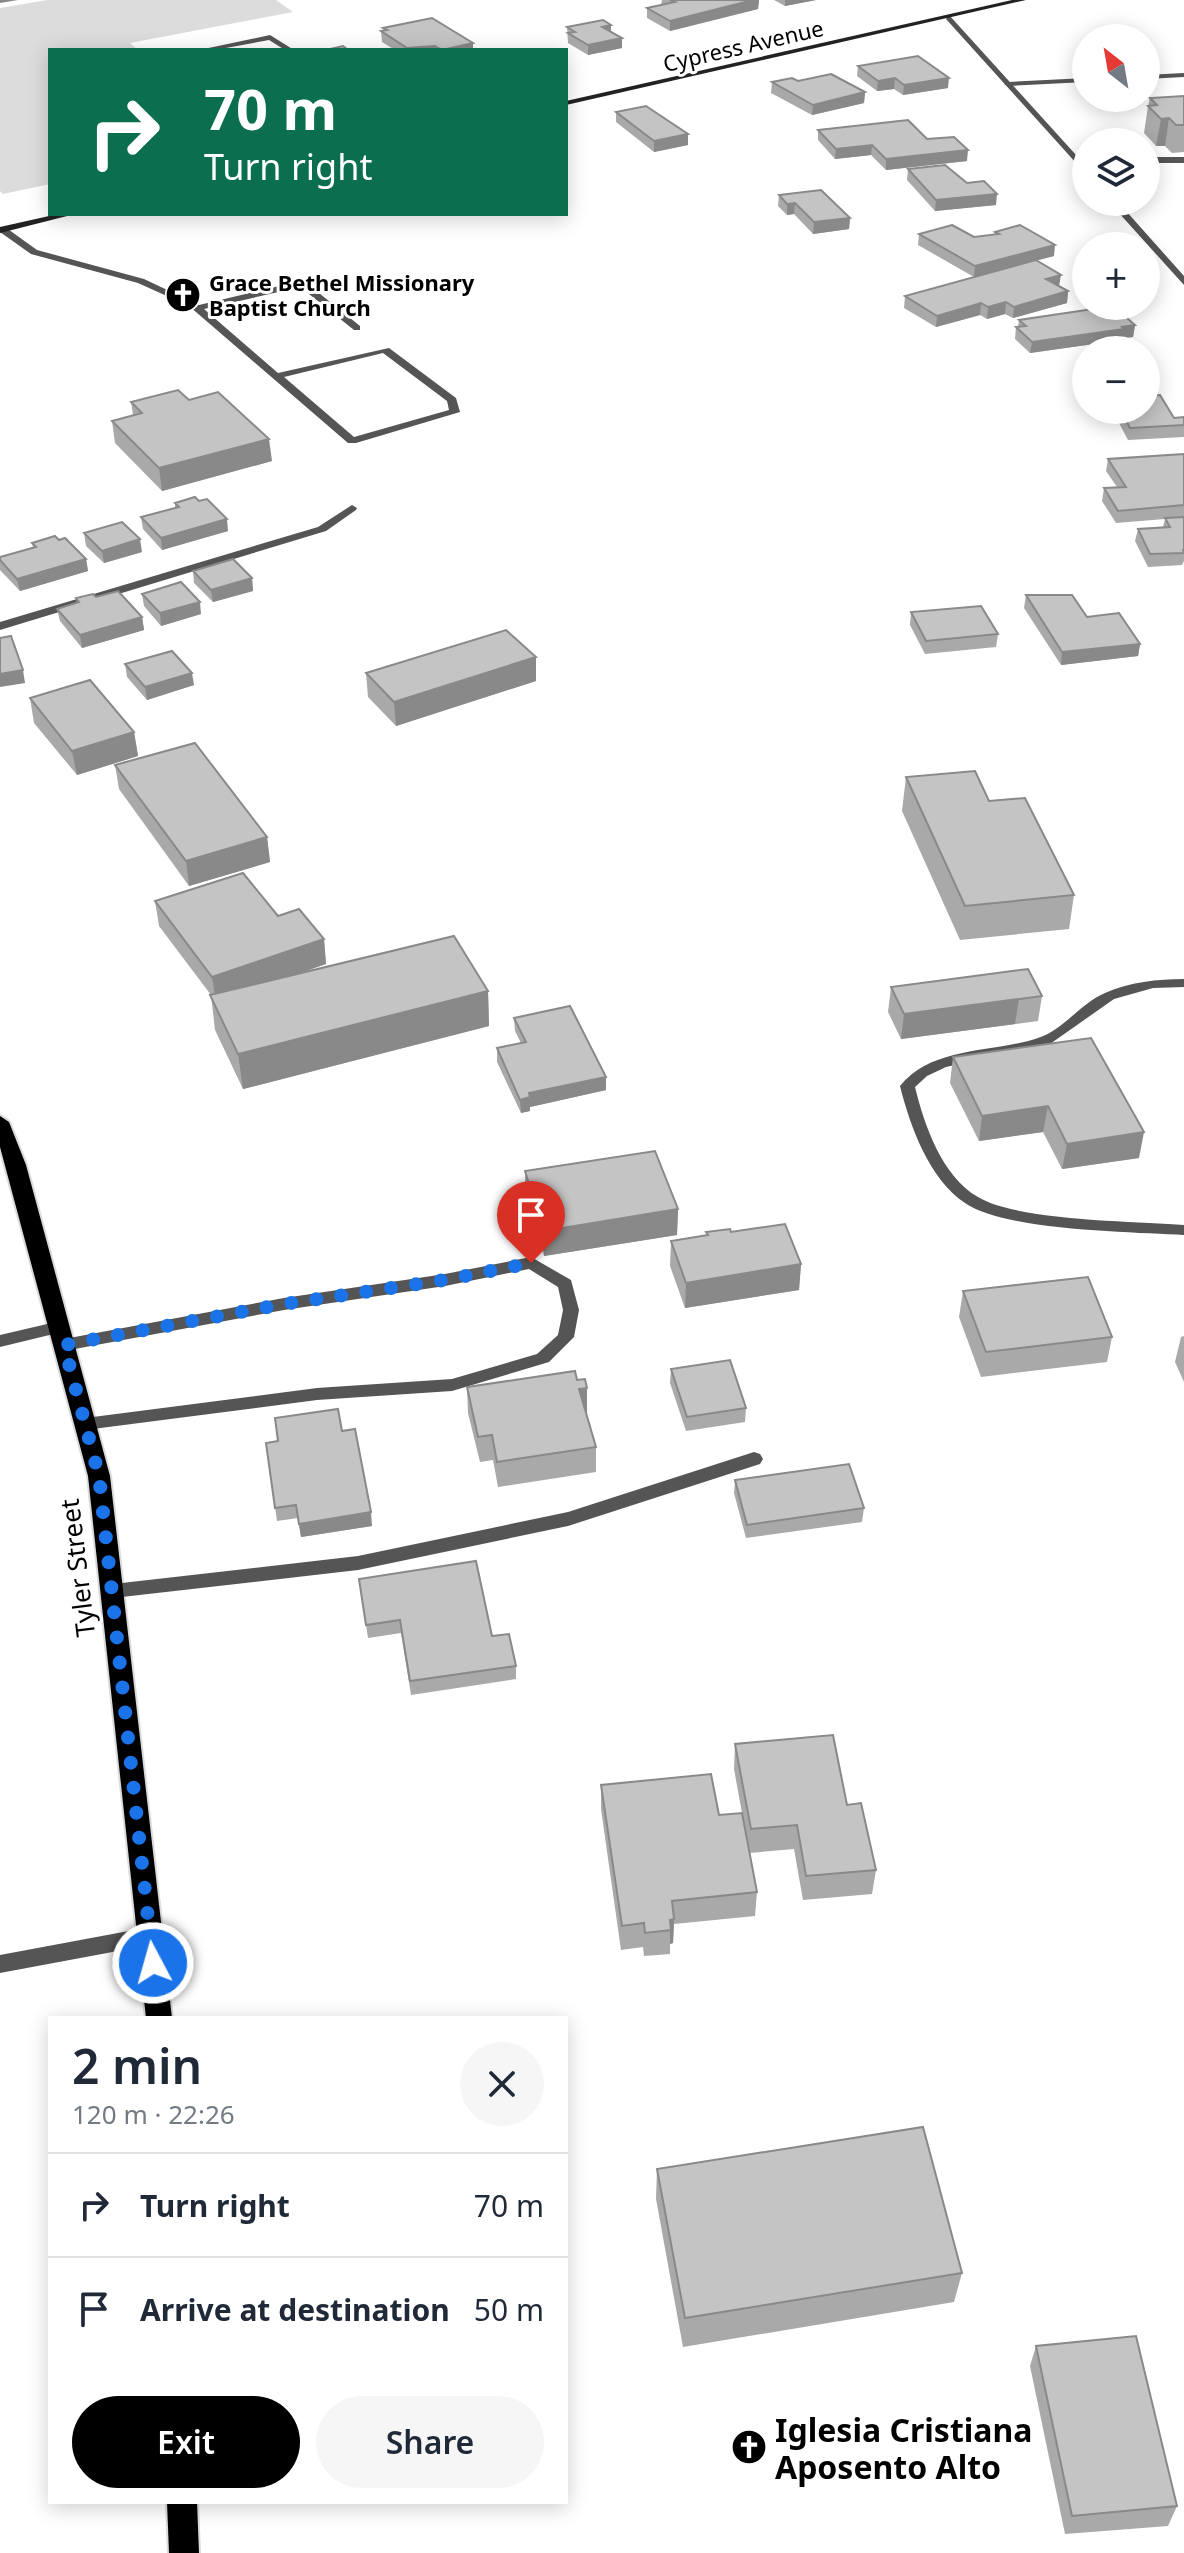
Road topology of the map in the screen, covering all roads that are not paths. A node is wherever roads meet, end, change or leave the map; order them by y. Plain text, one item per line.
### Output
1 (1022, 0) edge
2 (949, 17) junction
3 (213, 48) edge
4 (287, 48) edge
5 (1184, 75) edge
6 (1160, 76) edge
7 (1072, 81) edge
8 (1008, 84) junction
9 (568, 103) edge
10 (1072, 151) edge
11 (1160, 160) edge
12 (1184, 160) edge
13 (61, 216) edge
14 (1125, 216) edge
15 (1, 230) edge
16 (1184, 282) edge
17 (197, 308) junction
18 (357, 328) dead end
19 (277, 376) junction
20 (352, 508) dead end
21 (0, 626) edge
22 (1184, 983) edge
23 (0, 1122) edge
24 (1184, 1230) edge
25 (62, 1336) junction
26 (0, 1341) edge
27 (85, 1424) junction
28 (754, 1459) dead end
29 (113, 1591) junction
30 (150, 1936) junction
31 (0, 1964) edge
32 (159, 2016) edge
33 (182, 2504) edge
34 (184, 2553) edge

1 - 2 street, Cypress Avenue
2 - 8 street
2 - 9 street, Cypress Avenue
3 - 4 street
5 - 6 street
7 - 8 street
8 - 10 street
11 - 12 street
13 - 15 street
14 - 16 street
15 - 17 street
17 - 18 street
17 - 19 street
19 - 19 street
20 - 21 street
22 - 24 street
23 - 25 main road, Tyler Street
25 - 26 street
25 - 27 main road, Tyler Street
25 - 27 street
27 - 29 main road, Tyler Street
28 - 29 street
29 - 30 main road, Tyler Street
30 - 31 street
30 - 32 main road, Tyler Street
33 - 34 main road

